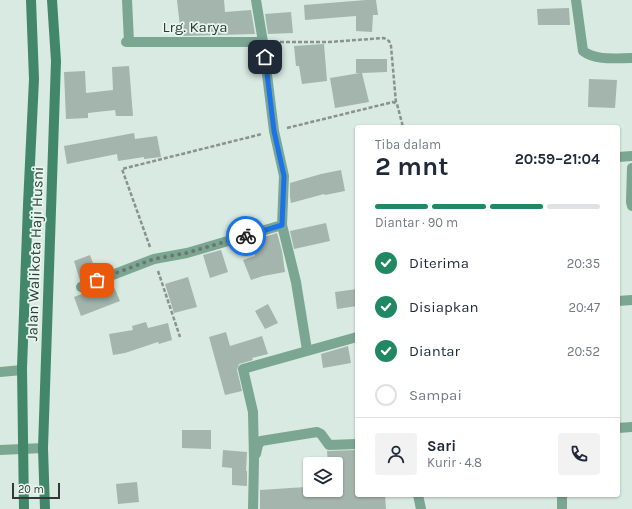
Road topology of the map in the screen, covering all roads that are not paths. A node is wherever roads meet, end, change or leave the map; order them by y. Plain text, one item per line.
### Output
1 (31, 0) edge
2 (52, 0) edge
3 (127, 0) edge
4 (256, 0) edge
5 (576, 0) edge
6 (263, 42) junction
7 (632, 58) edge
8 (620, 156) edge
9 (632, 156) edge
10 (632, 168) edge
11 (632, 206) edge
12 (282, 225) junction
13 (81, 287) dead end
14 (632, 300) edge
15 (620, 301) edge
16 (355, 338) edge
17 (307, 350) junction
18 (22, 370) junction
19 (0, 372) edge
20 (632, 427) edge
21 (620, 428) edge
22 (355, 444) edge
23 (43, 448) junction
24 (23, 449) junction
25 (0, 450) edge
26 (254, 460) junction
27 (418, 497) edge
28 (562, 497) edge
29 (24, 509) edge
30 (45, 509) edge
31 (253, 509) edge
32 (421, 509) edge
33 (562, 509) edge

1 - 18 street, Jalan Walikota Haji Husni
2 - 23 street, Jalan Walikota Haji Husni
3 - 6 street, Lrg. Karya
4 - 6 street
5 - 7 street
6 - 12 street
8 - 9 street
10 - 11 street
12 - 13 street
12 - 17 street
14 - 15 street
16 - 17 street
17 - 26 street
18 - 19 street
18 - 24 street, Jalan Walikota Haji Husni
20 - 21 street
22 - 26 street
23 - 24 street
23 - 30 street, Jalan Walikota Haji Husni
24 - 25 street
24 - 29 street, Jalan Walikota Haji Husni
26 - 31 street
27 - 32 street
28 - 33 street

